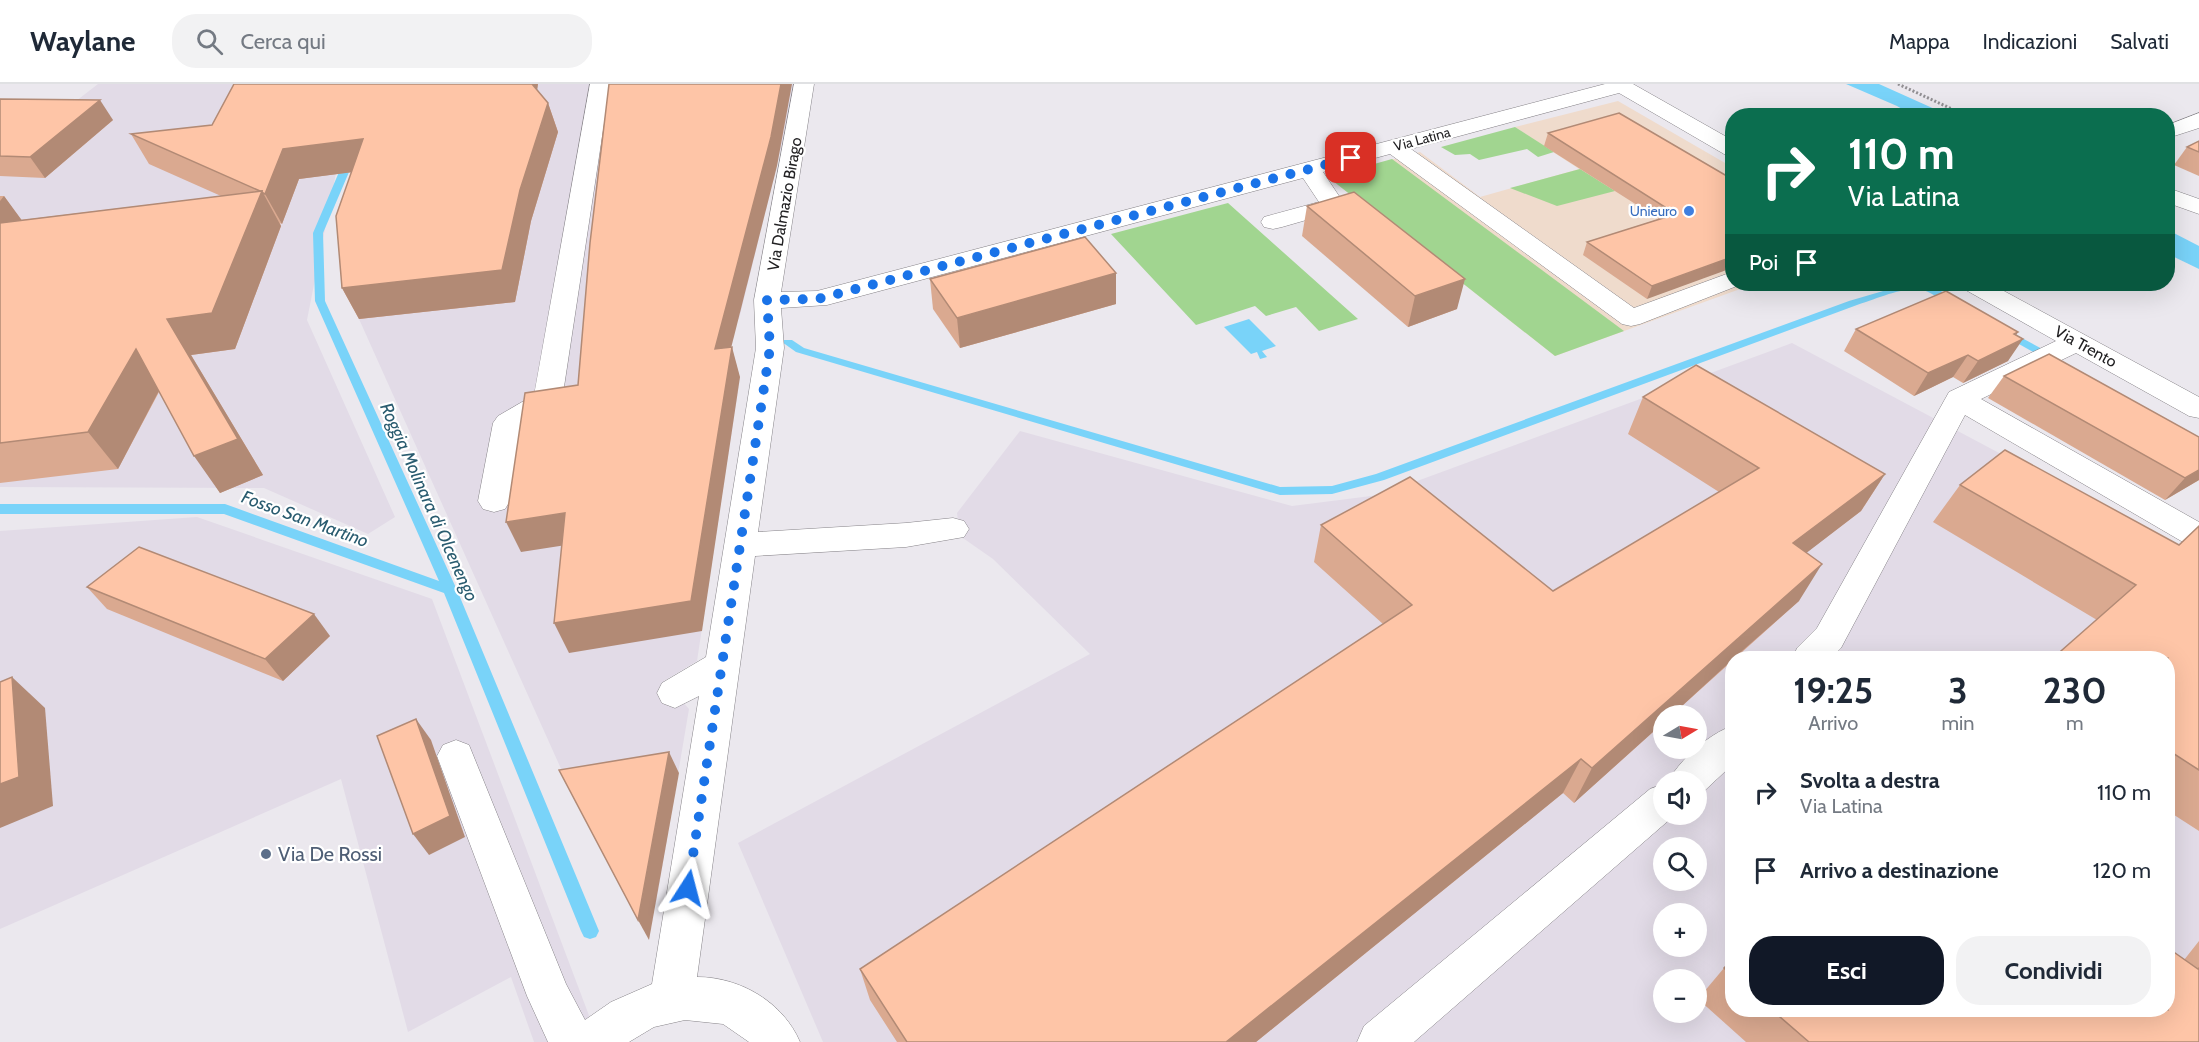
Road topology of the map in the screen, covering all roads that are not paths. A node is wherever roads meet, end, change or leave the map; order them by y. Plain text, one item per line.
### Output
1 (600, 84) edge
2 (804, 84) edge
3 (1629, 94) edge
4 (2199, 120) edge
5 (2175, 129) edge
6 (1725, 145) edge
7 (1394, 147) junction
8 (1309, 169) junction
9 (2175, 198) edge
10 (2199, 207) edge
11 (1273, 222) dead end
12 (1725, 283) edge
13 (1982, 291) edge
14 (767, 300) junction
15 (2059, 351) junction
16 (1959, 399) junction
17 (2199, 410) edge
18 (494, 501) dead end
19 (952, 529) dead end
20 (2199, 537) edge
21 (740, 545) junction
22 (1817, 651) edge
23 (722, 665) junction
24 (675, 693) dead end
25 (1725, 748) edge
26 (456, 756) dead end
27 (1699, 771) edge
28 (1653, 810) edge
29 (672, 1000) junction
30 (572, 1042) edge
31 (593, 1042) edge
32 (777, 1042) edge
33 (1380, 1042) edge

1 - 18 street
2 - 14 street, Via Dalmazio Birago
3 - 6 street
3 - 7 street, Via Latina
4 - 5 street
7 - 8 street, Via Latina
7 - 12 street
8 - 11 street
8 - 14 street, Via Latina
9 - 10 street
13 - 15 street, Via Trento
14 - 21 street, Via Dalmazio Birago
15 - 16 street
15 - 17 street, Via Trento
16 - 20 street
16 - 22 street
19 - 21 street
21 - 23 street, Via Dalmazio Birago
23 - 24 street
23 - 29 street, Via Dalmazio Birago
25 - 27 street
26 - 30 street
28 - 33 street
29 - 31 street
29 - 32 street

